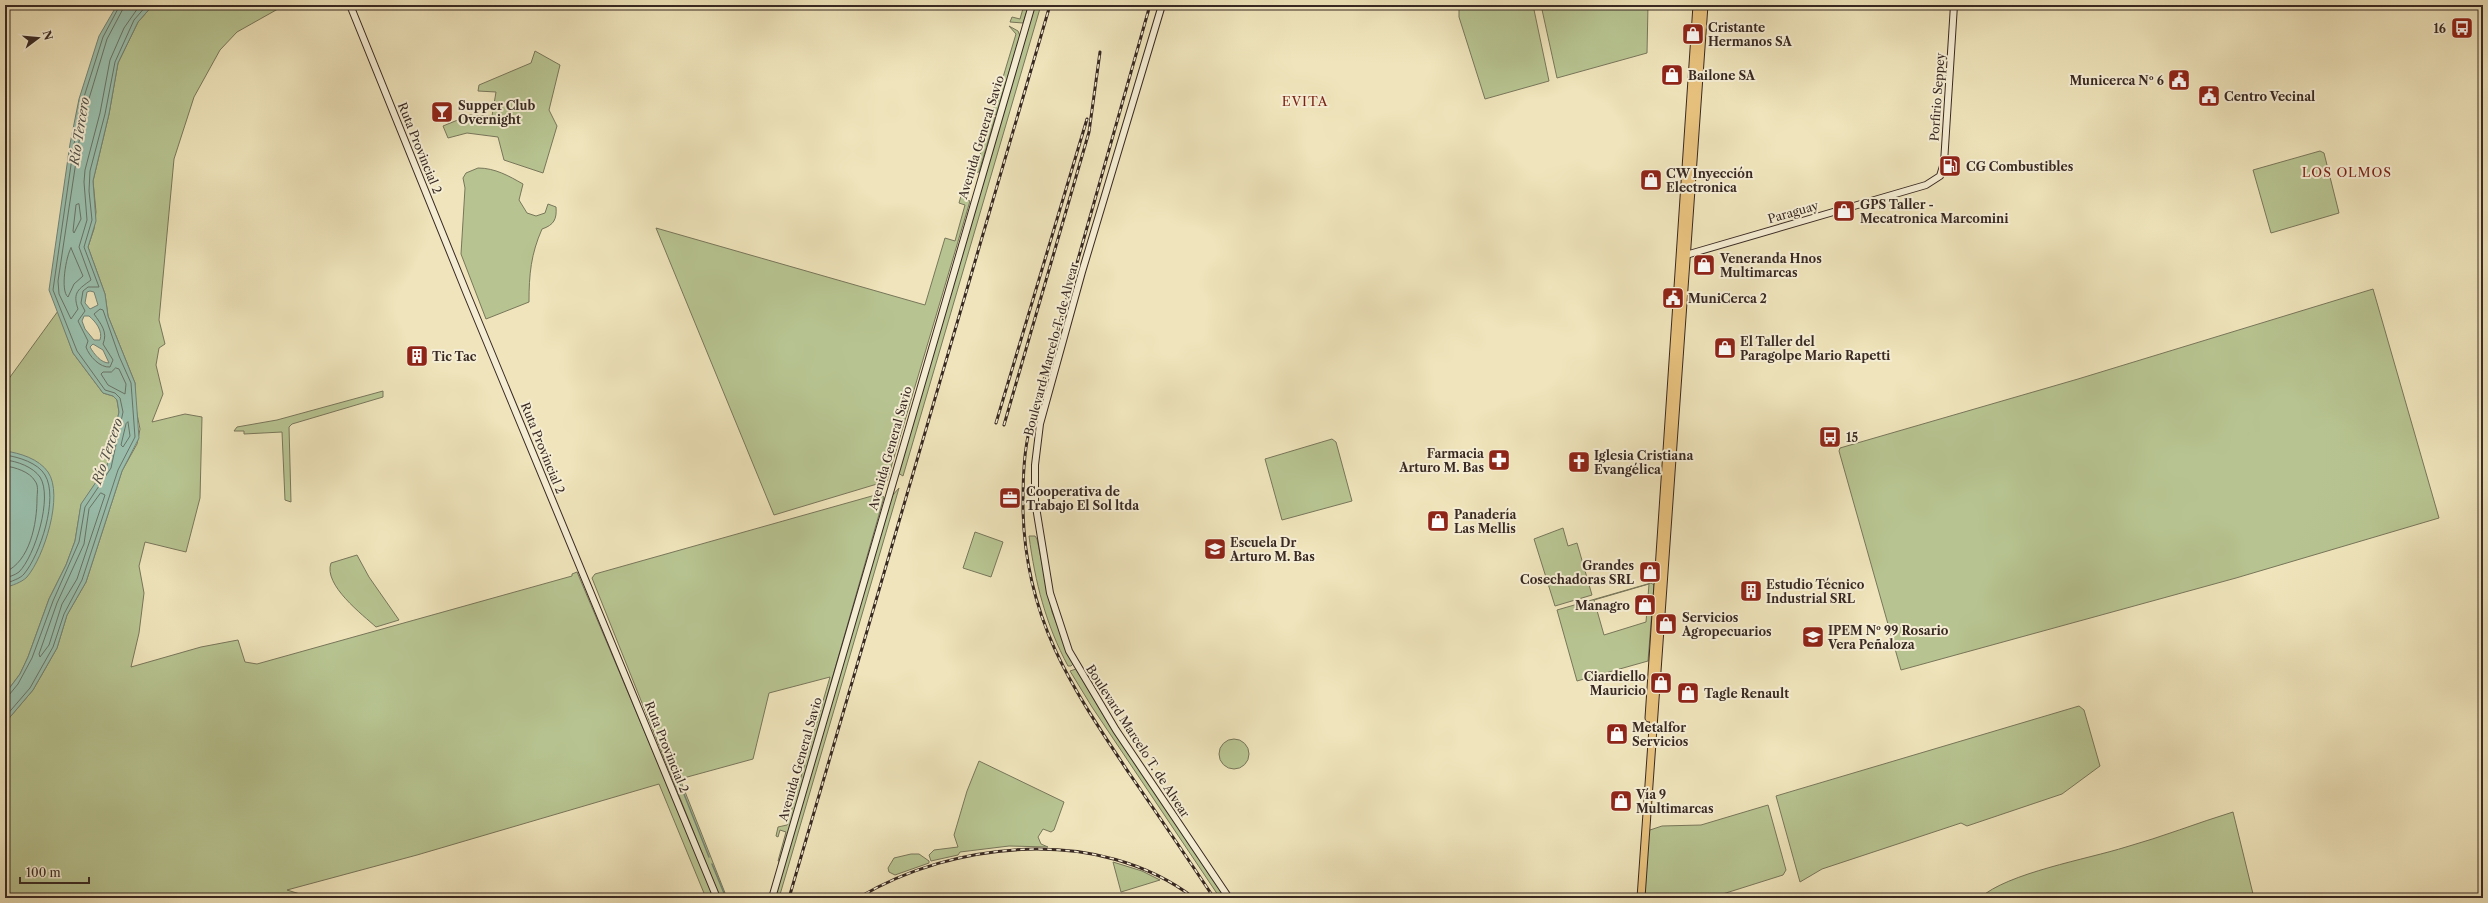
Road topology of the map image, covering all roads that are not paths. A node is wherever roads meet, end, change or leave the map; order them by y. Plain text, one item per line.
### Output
1 (350, 5) edge
2 (1032, 5) edge
3 (1162, 5) edge
4 (1697, 5) edge
5 (1704, 5) edge
6 (1954, 5) edge
7 (1928, 184) joint
8 (1686, 255) junction
9 (717, 898) edge
10 (772, 898) edge
11 (1229, 898) edge
12 (1636, 898) edge
13 (1641, 898) edge

1 - 9 main road, Ruta Provincial 2
2 - 10 main road, Avenida General Savio
3 - 11 main road, Boulevard Marcelo T. de Alvear
4 - 12 main road
5 - 8 main road
6 - 7 main road, Porfirio Seppey
7 - 8 main road, Paraguay
8 - 13 main road

